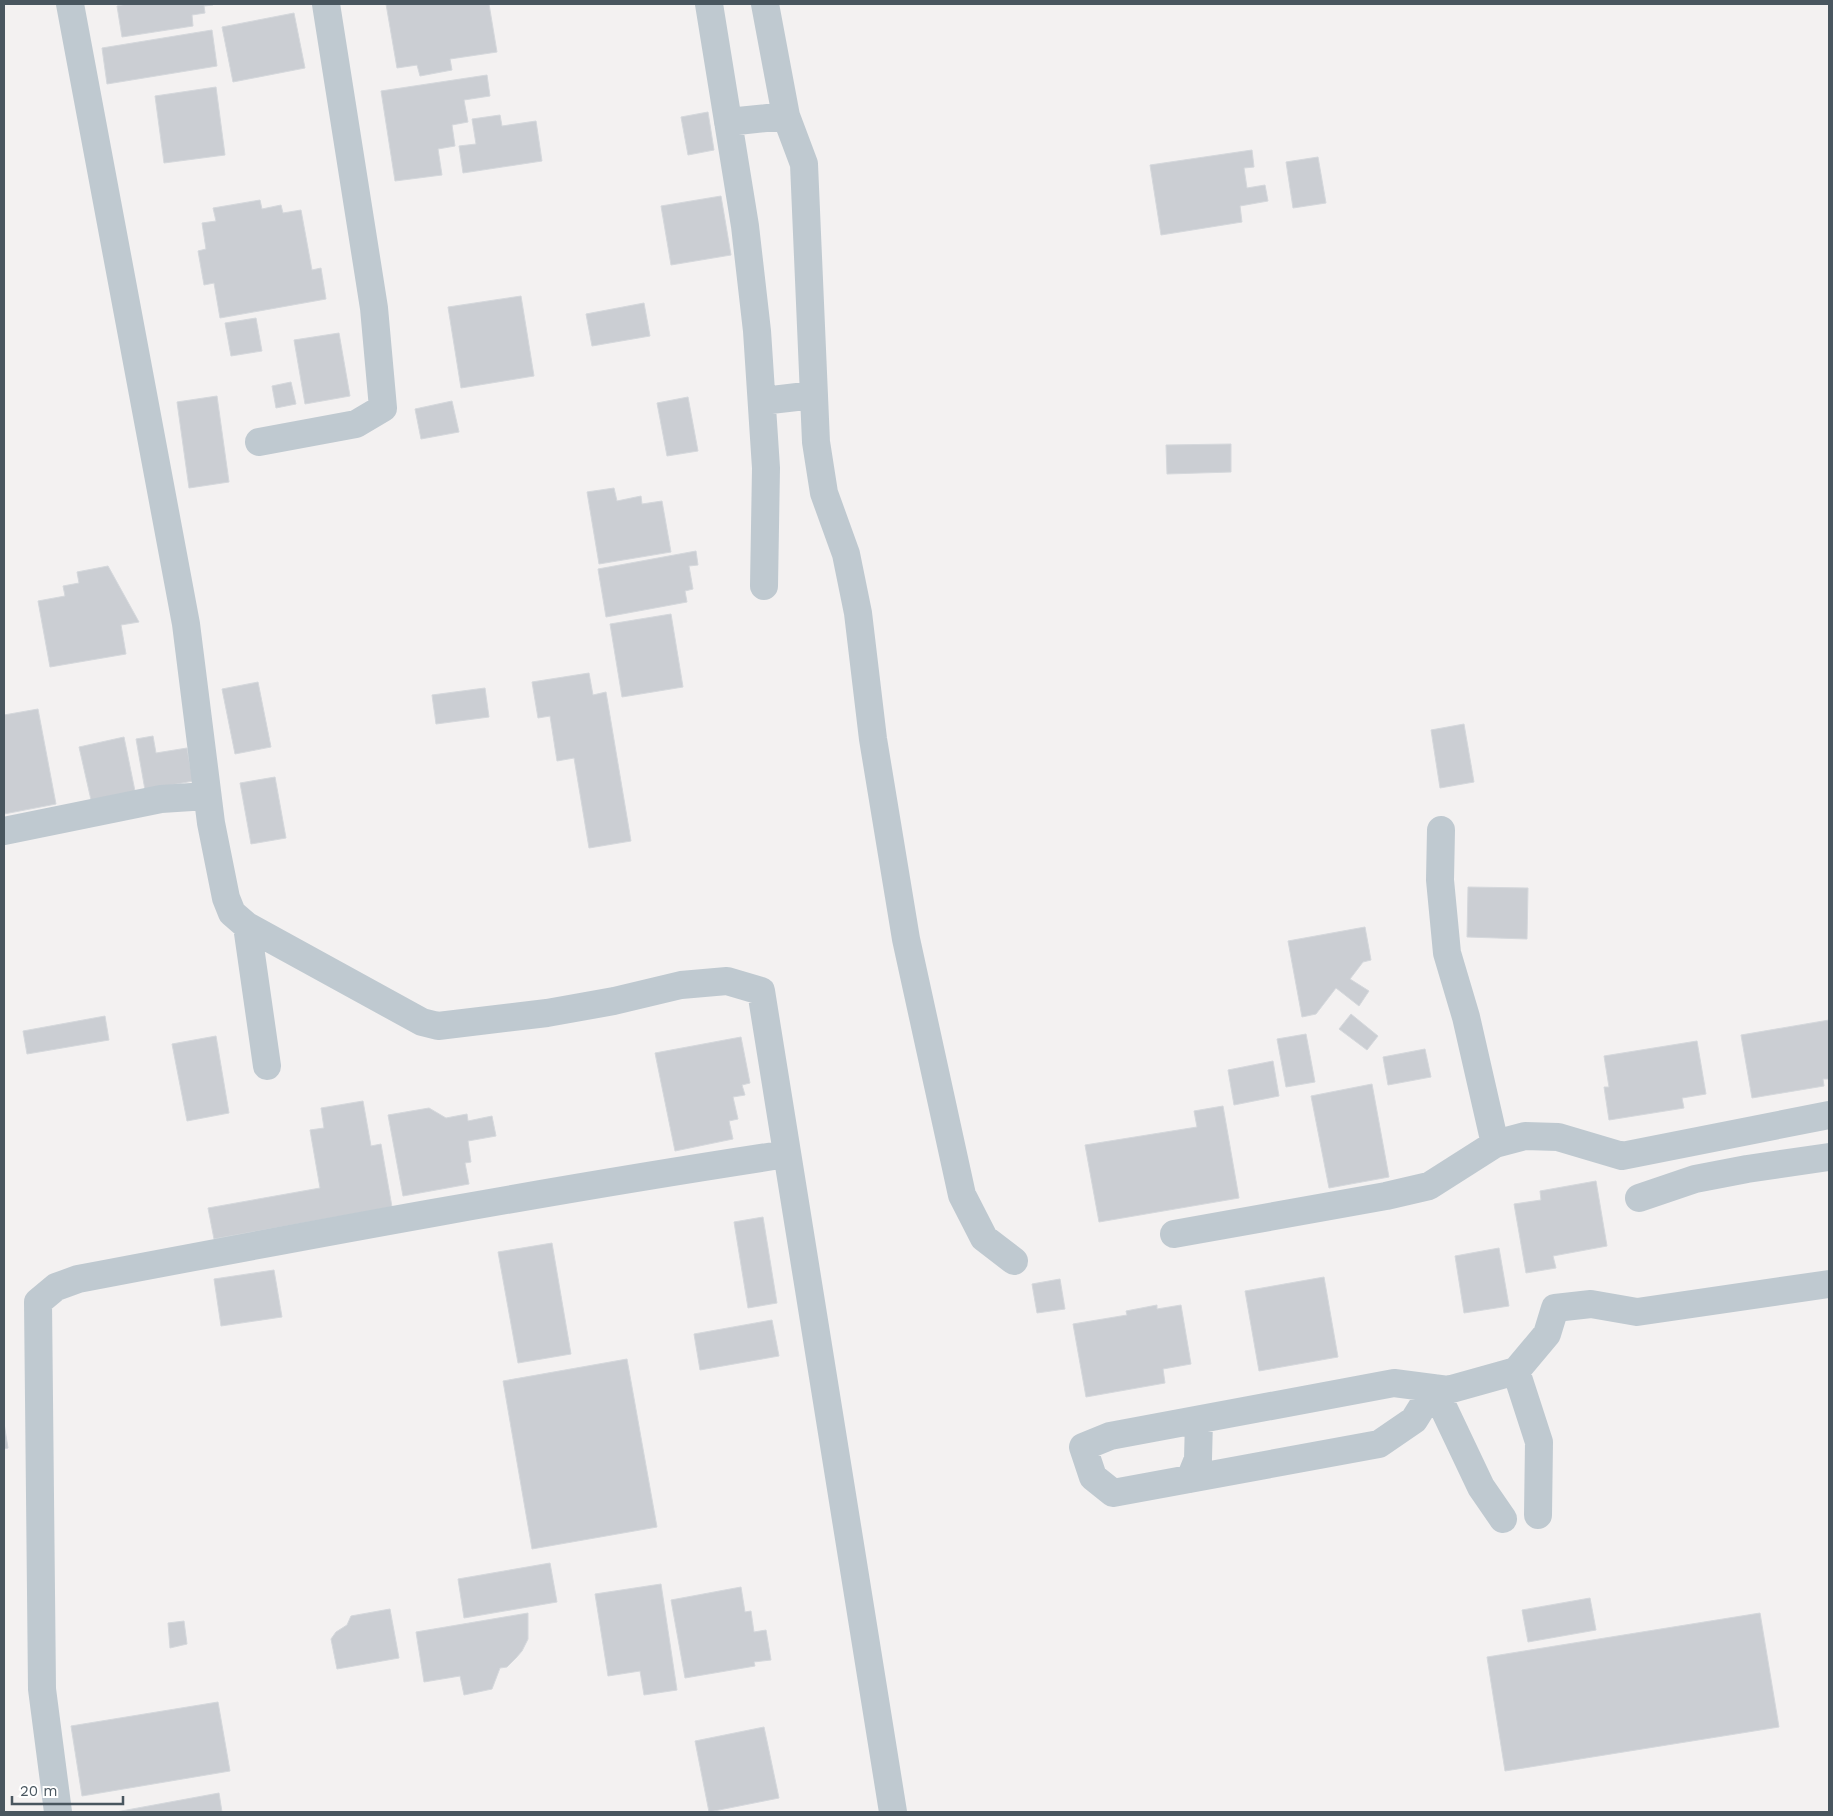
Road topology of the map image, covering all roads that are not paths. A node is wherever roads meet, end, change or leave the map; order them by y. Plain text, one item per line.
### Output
1 (70, 4) edge
2 (326, 4) edge
3 (708, 4) edge
4 (765, 4) edge
5 (786, 116) junction
6 (728, 122) junction
7 (814, 395) junction
8 (762, 402) junction
9 (258, 442) dead end
10 (764, 586) dead end
11 (207, 796) junction
12 (1441, 830) dead end
13 (4, 832) edge
14 (246, 926) junction
15 (267, 1066) dead end
16 (1829, 1114) edge
17 (1495, 1144) junction
18 (787, 1154) junction
19 (1829, 1157) edge
20 (1639, 1198) dead end
21 (1174, 1234) dead end
22 (1014, 1261) dead end
23 (1829, 1284) edge
24 (1516, 1371) junction
25 (1434, 1388) junction
26 (1199, 1420) junction
27 (1190, 1479) junction
28 (1538, 1515) dead end
29 (1502, 1519) dead end
30 (58, 1812) edge
31 (893, 1812) edge

1 - 11 street
2 - 9 street
3 - 6 street
4 - 5 street
5 - 6 street
5 - 7 street
6 - 8 street
7 - 8 street
7 - 22 street
8 - 10 street
11 - 13 street
11 - 14 street
12 - 17 street
14 - 15 street
14 - 18 street
16 - 17 street
17 - 21 street
18 - 30 street
18 - 31 street
19 - 20 street
23 - 24 street
24 - 25 street
24 - 28 street
25 - 26 street
25 - 27 street
25 - 29 street
26 - 27 street
26 - 27 street

